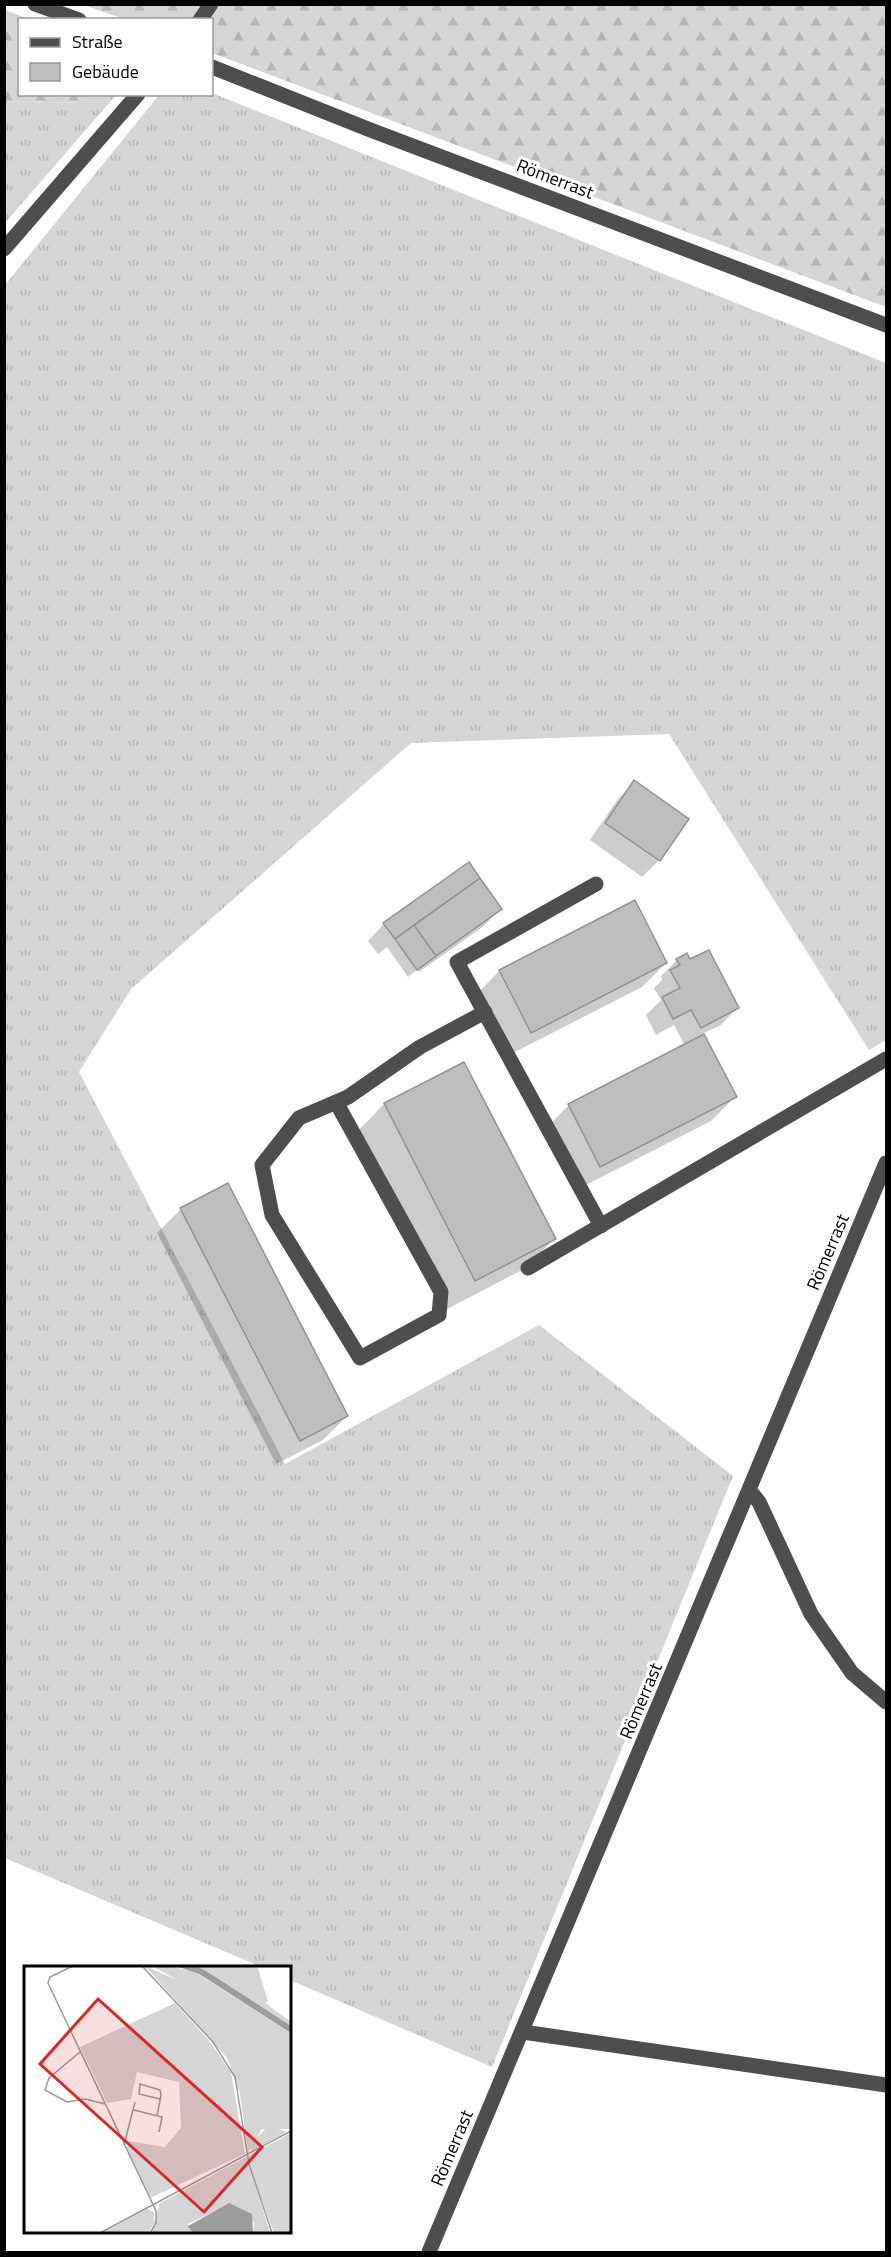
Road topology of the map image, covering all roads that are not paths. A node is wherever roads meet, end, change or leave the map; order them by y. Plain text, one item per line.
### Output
1 (35, 4) edge
2 (211, 4) edge
3 (74, 18) edge
4 (201, 18) edge
5 (213, 67) edge
6 (136, 96) edge
7 (4, 249) edge
8 (886, 325) edge
9 (596, 884) dead end
10 (485, 1012) junction
11 (886, 1059) edge
12 (336, 1102) junction
13 (886, 1163) edge
14 (601, 1226) junction
15 (528, 1268) dead end
16 (750, 1491) junction
17 (886, 1702) edge
18 (523, 2032) junction
19 (886, 2085) edge
20 (429, 2253) edge

1 - 3 street
2 - 4 street
5 - 8 street, Römerrast
6 - 7 street
9 - 10 street
10 - 12 street
10 - 14 street
11 - 14 street
12 - 12 street
13 - 16 street, Römerrast
14 - 15 street
16 - 17 street
16 - 18 street, Römerrast
18 - 19 street
18 - 20 street, Römerrast

